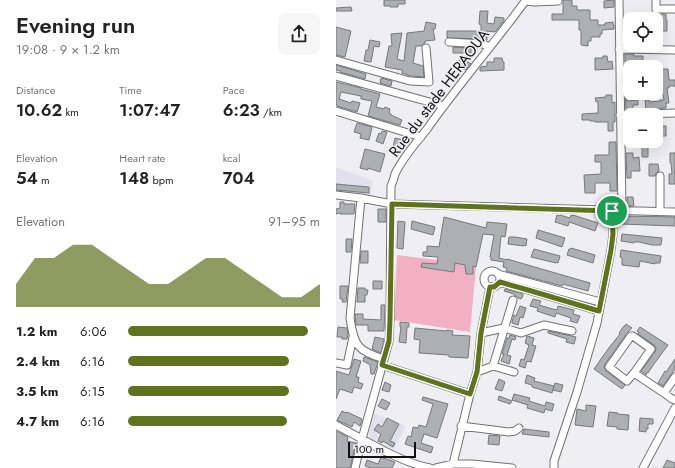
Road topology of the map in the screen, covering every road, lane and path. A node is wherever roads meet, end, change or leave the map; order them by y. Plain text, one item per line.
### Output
1 (619, 0) edge
2 (656, 0) edge
3 (525, 1) edge
4 (558, 1) dead end
5 (675, 9) edge
6 (449, 42) dead end
7 (490, 47) junction
8 (426, 48) dead end
9 (619, 49) junction
10 (675, 50) edge
11 (336, 60) edge
12 (336, 76) edge
13 (444, 106) junction
14 (336, 111) edge
15 (675, 113) edge
16 (620, 114) junction
17 (421, 137) junction
18 (660, 176) dead end
19 (336, 195) edge
20 (361, 198) junction
21 (392, 204) junction
22 (612, 211) junction
23 (622, 211) junction
24 (660, 212) junction
25 (675, 212) edge
26 (498, 274) junction
27 (500, 282) junction
28 (490, 287) junction
29 (513, 300) dead end
30 (600, 302) junction
31 (599, 311) junction
32 (504, 328) junction
33 (572, 331) dead end
34 (481, 333) junction
35 (353, 336) junction
36 (336, 362) edge
37 (383, 362) junction
38 (493, 366) junction
39 (477, 372) junction
40 (514, 372) dead end
41 (634, 373) junction
42 (675, 377) edge
43 (664, 393) junction
44 (470, 394) junction
45 (675, 400) edge
46 (675, 408) edge
47 (336, 425) edge
48 (462, 426) junction
49 (519, 428) dead end
50 (362, 439) junction
51 (453, 464) junction
52 (355, 468) edge
53 (430, 468) edge
54 (436, 468) edge
55 (512, 468) edge
56 (554, 468) edge
57 (643, 468) edge

1 - 9 street
2 - 5 street
3 - 4 street
3 - 7 street, Rue du stade HERAOUA
6 - 7 street
7 - 13 street, Rue du stade HERAOUA
8 - 11 street
9 - 10 street
9 - 16 street
12 - 13 street
13 - 17 street, Rue du stade HERAOUA
14 - 17 street
15 - 16 street
16 - 23 street
17 - 21 street, Rue du stade HERAOUA
18 - 24 street
19 - 20 street
20 - 21 street
20 - 35 street
21 - 22 street
21 - 37 street, Rue du stade HERAOUA
22 - 23 street
22 - 30 street
23 - 24 street
24 - 25 street
26 - 27 street
26 - 28 street
26 - 30 street
27 - 28 street
27 - 31 street
28 - 34 street
29 - 32 street
30 - 31 street
31 - 56 street
32 - 33 street
32 - 34 street
32 - 38 street
34 - 39 street
35 - 36 street
35 - 37 street
37 - 44 street
37 - 50 street, Rue du stade HERAOUA
38 - 39 street
38 - 40 street
39 - 44 street
41 - 41 street
41 - 43 street
42 - 43 street
43 - 45 street
44 - 48 street
46 - 57 street
47 - 50 street
48 - 49 street
48 - 51 street
50 - 52 street, Rue du stade HERAOUA
50 - 53 street
51 - 54 street
51 - 55 street

